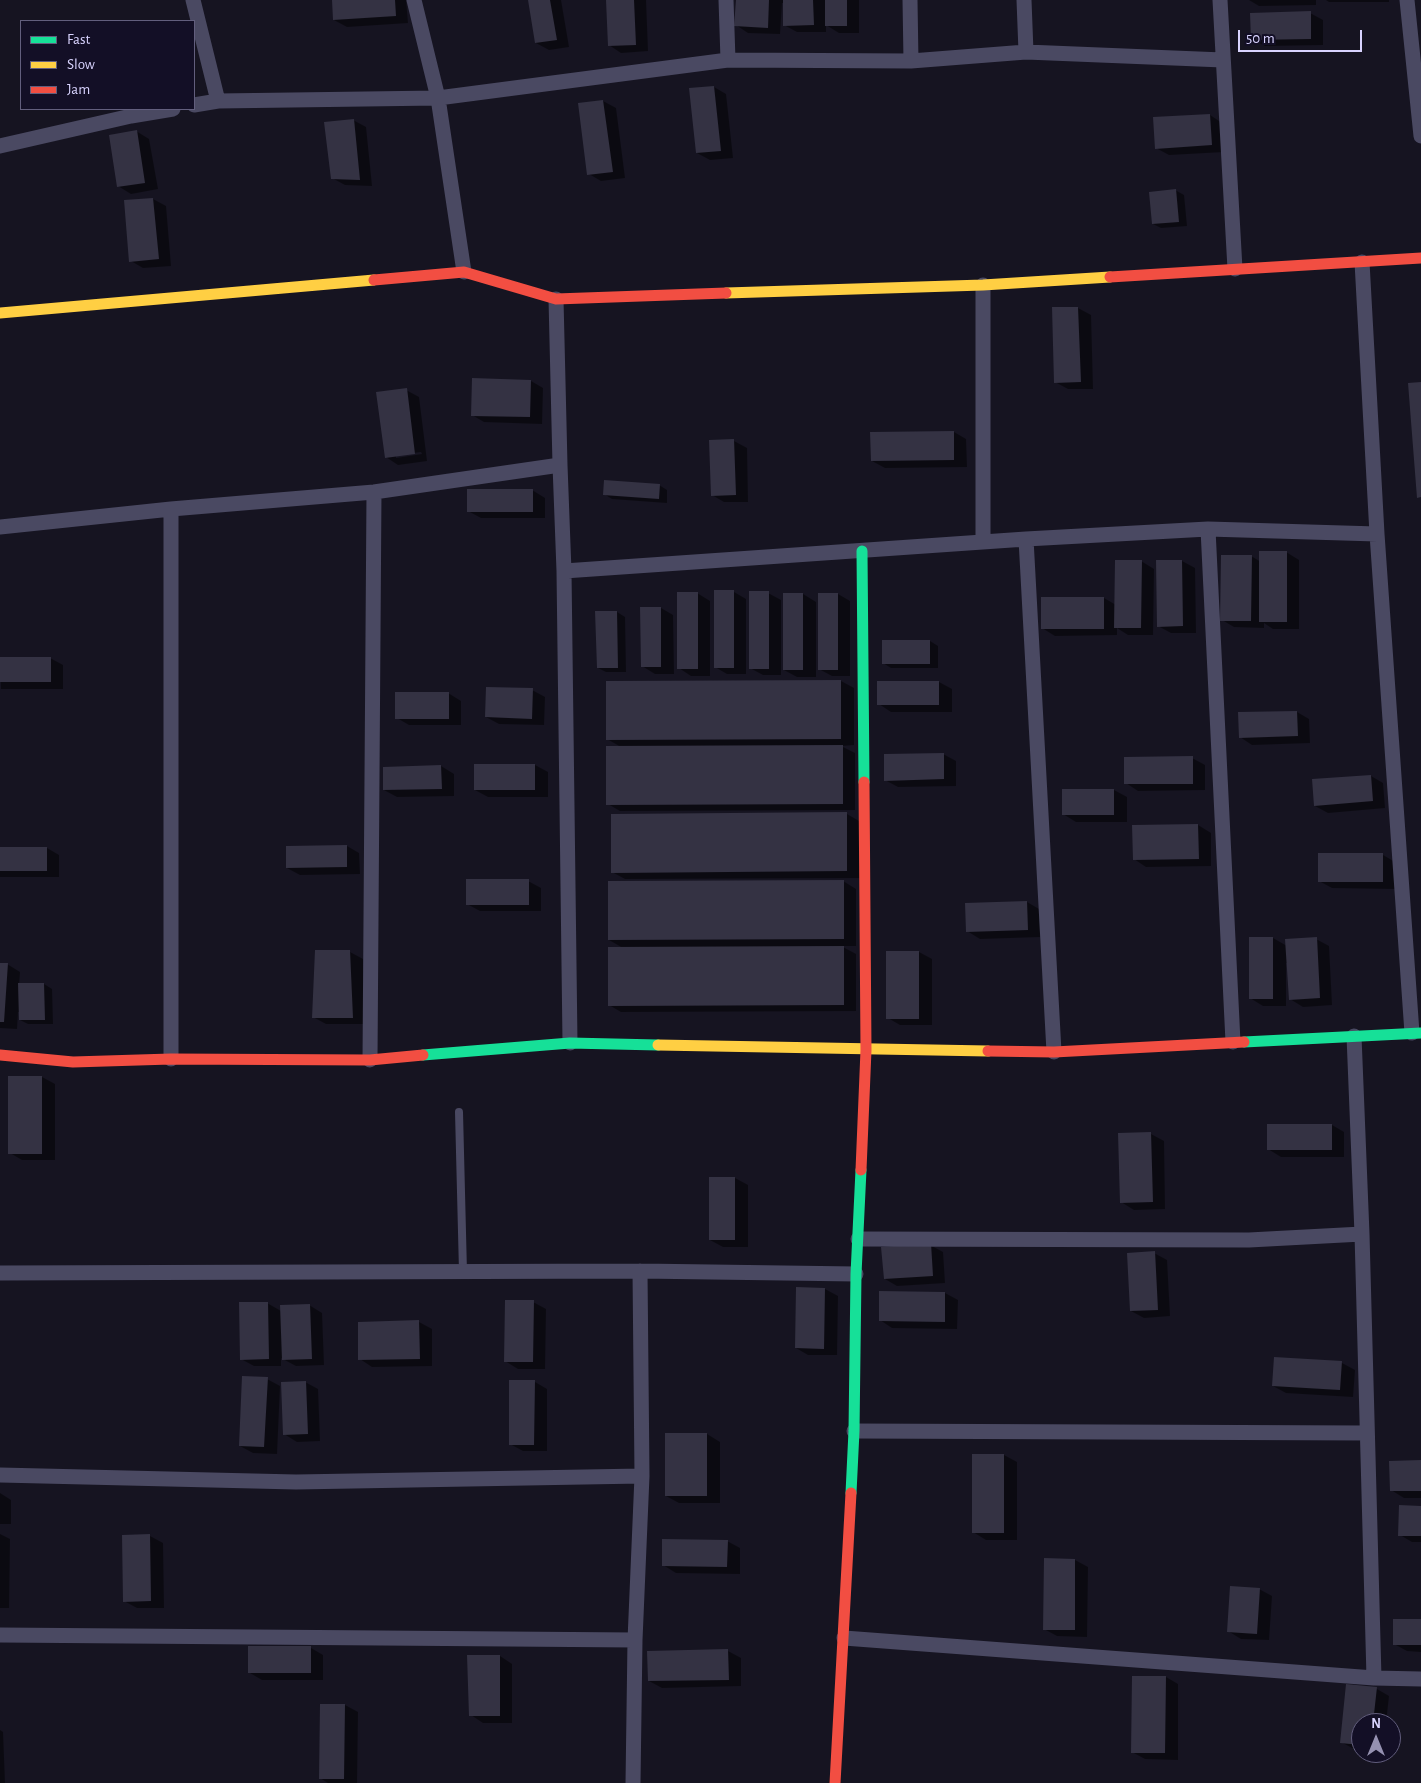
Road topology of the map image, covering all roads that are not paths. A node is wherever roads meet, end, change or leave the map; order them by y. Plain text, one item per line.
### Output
1 (193, 0) edge
2 (414, 0) edge
3 (726, 0) edge
4 (910, 0) edge
5 (1024, 0) edge
6 (1220, 0) edge
7 (1407, 0) edge
8 (1026, 52) junction
9 (728, 60) junction
10 (1224, 60) junction
11 (911, 62) junction
12 (438, 98) junction
13 (218, 101) junction
14 (195, 105) edge
15 (166, 110) edge
16 (1421, 136) edge
17 (0, 146) edge
18 (1421, 258) edge
19 (1362, 262) junction
20 (1235, 269) junction
21 (464, 272) junction
22 (983, 285) junction
23 (556, 299) junction
24 (0, 313) edge
25 (560, 465) junction
26 (374, 492) junction
27 (171, 509) junction
28 (0, 527) edge
29 (1208, 529) junction
30 (1377, 534) junction
31 (1026, 539) junction
32 (983, 542) junction
33 (862, 551) junction
34 (564, 571) junction
35 (1416, 1033) edge
36 (1354, 1036) junction
37 (1233, 1042) junction
38 (570, 1043) junction
39 (866, 1050) junction
40 (1054, 1052) junction
41 (0, 1055) edge
42 (172, 1059) junction
43 (370, 1060) junction
44 (459, 1112) dead end
45 (1362, 1234) junction
46 (858, 1239) junction
47 (640, 1271) junction
48 (463, 1272) junction
49 (0, 1273) edge
50 (856, 1274) junction
51 (854, 1430) junction
52 (1366, 1433) junction
53 (0, 1475) edge
54 (642, 1476) junction
55 (0, 1635) edge
56 (844, 1638) junction
57 (635, 1640) junction
58 (1374, 1678) junction
59 (1421, 1679) edge
60 (633, 1783) edge
61 (835, 1783) edge

1 - 13 street
2 - 12 street
3 - 9 street
4 - 11 street
5 - 8 street
6 - 10 street
7 - 16 street
8 - 10 street
8 - 11 street
9 - 11 street
9 - 12 street
10 - 20 street
12 - 13 street
12 - 21 street
13 - 14 street
15 - 17 street
18 - 19 street
19 - 20 street
19 - 30 street
20 - 22 street
21 - 23 street
21 - 24 street
22 - 23 street
22 - 32 street
23 - 25 street
25 - 26 street
25 - 34 street
26 - 27 street
26 - 43 street
27 - 28 street
27 - 42 street
29 - 30 street
29 - 31 street
29 - 37 street
30 - 35 street
31 - 32 street
31 - 40 street
32 - 33 street
33 - 34 street
33 - 39 street
34 - 38 street
35 - 36 street
36 - 37 street
36 - 45 street
37 - 40 street
38 - 39 street
38 - 43 street
39 - 40 street
39 - 46 street
41 - 42 street
42 - 43 street
44 - 48 lane
45 - 46 street
45 - 52 street
46 - 50 street
47 - 48 street
47 - 50 street
47 - 54 street
48 - 49 street
50 - 51 street
51 - 52 street
51 - 56 street
52 - 58 street
53 - 54 street
54 - 57 street
55 - 57 street
56 - 58 street
56 - 61 street
57 - 60 street
58 - 59 street

